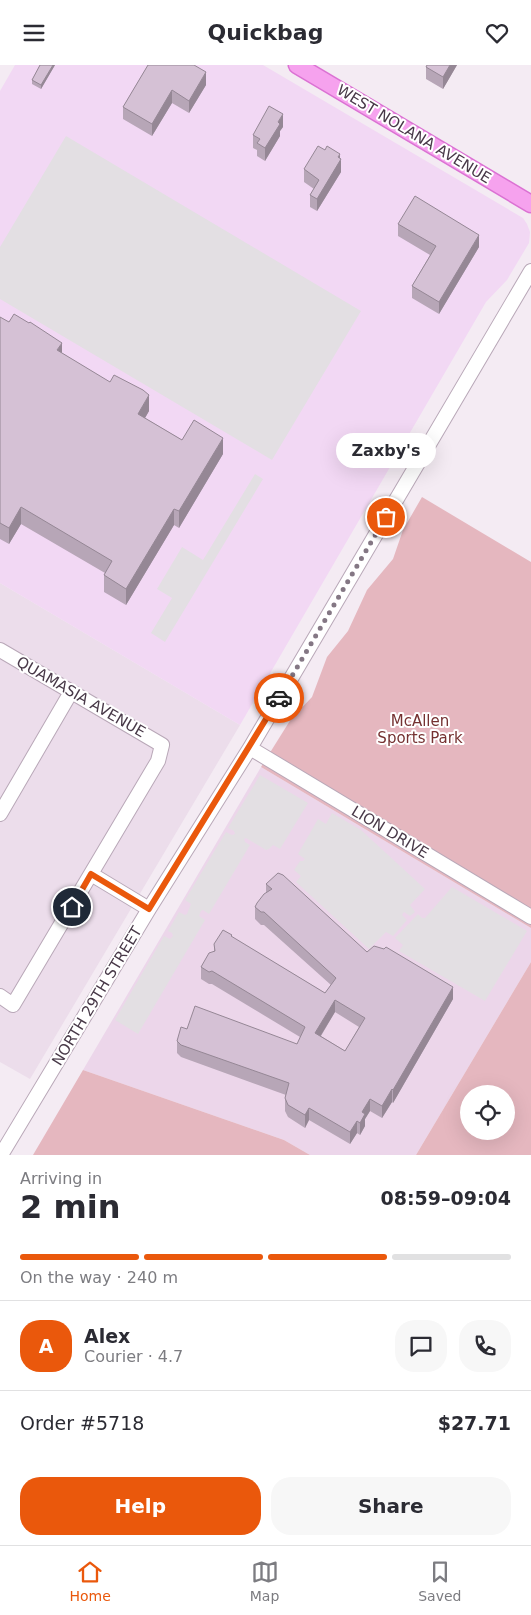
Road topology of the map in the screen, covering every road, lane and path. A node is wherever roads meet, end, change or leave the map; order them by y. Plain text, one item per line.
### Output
1 (297, 65) edge
2 (531, 204) edge
3 (531, 271) edge
4 (0, 650) edge
5 (71, 692) junction
6 (250, 748) junction
7 (0, 814) edge
8 (91, 874) junction
9 (149, 909) junction
10 (531, 917) edge
11 (0, 997) edge
12 (1, 1155) edge

1 - 2 main road, WEST NOLANA AVENUE
3 - 6 street, NORTH 29TH STREET
4 - 5 street, QUAMASIA AVENUE
5 - 7 street
5 - 8 street, QUAMASIA AVENUE
6 - 9 street, NORTH 29TH STREET
6 - 10 street, LION DRIVE
8 - 9 street
8 - 11 street
9 - 12 street, NORTH 29TH STREET

